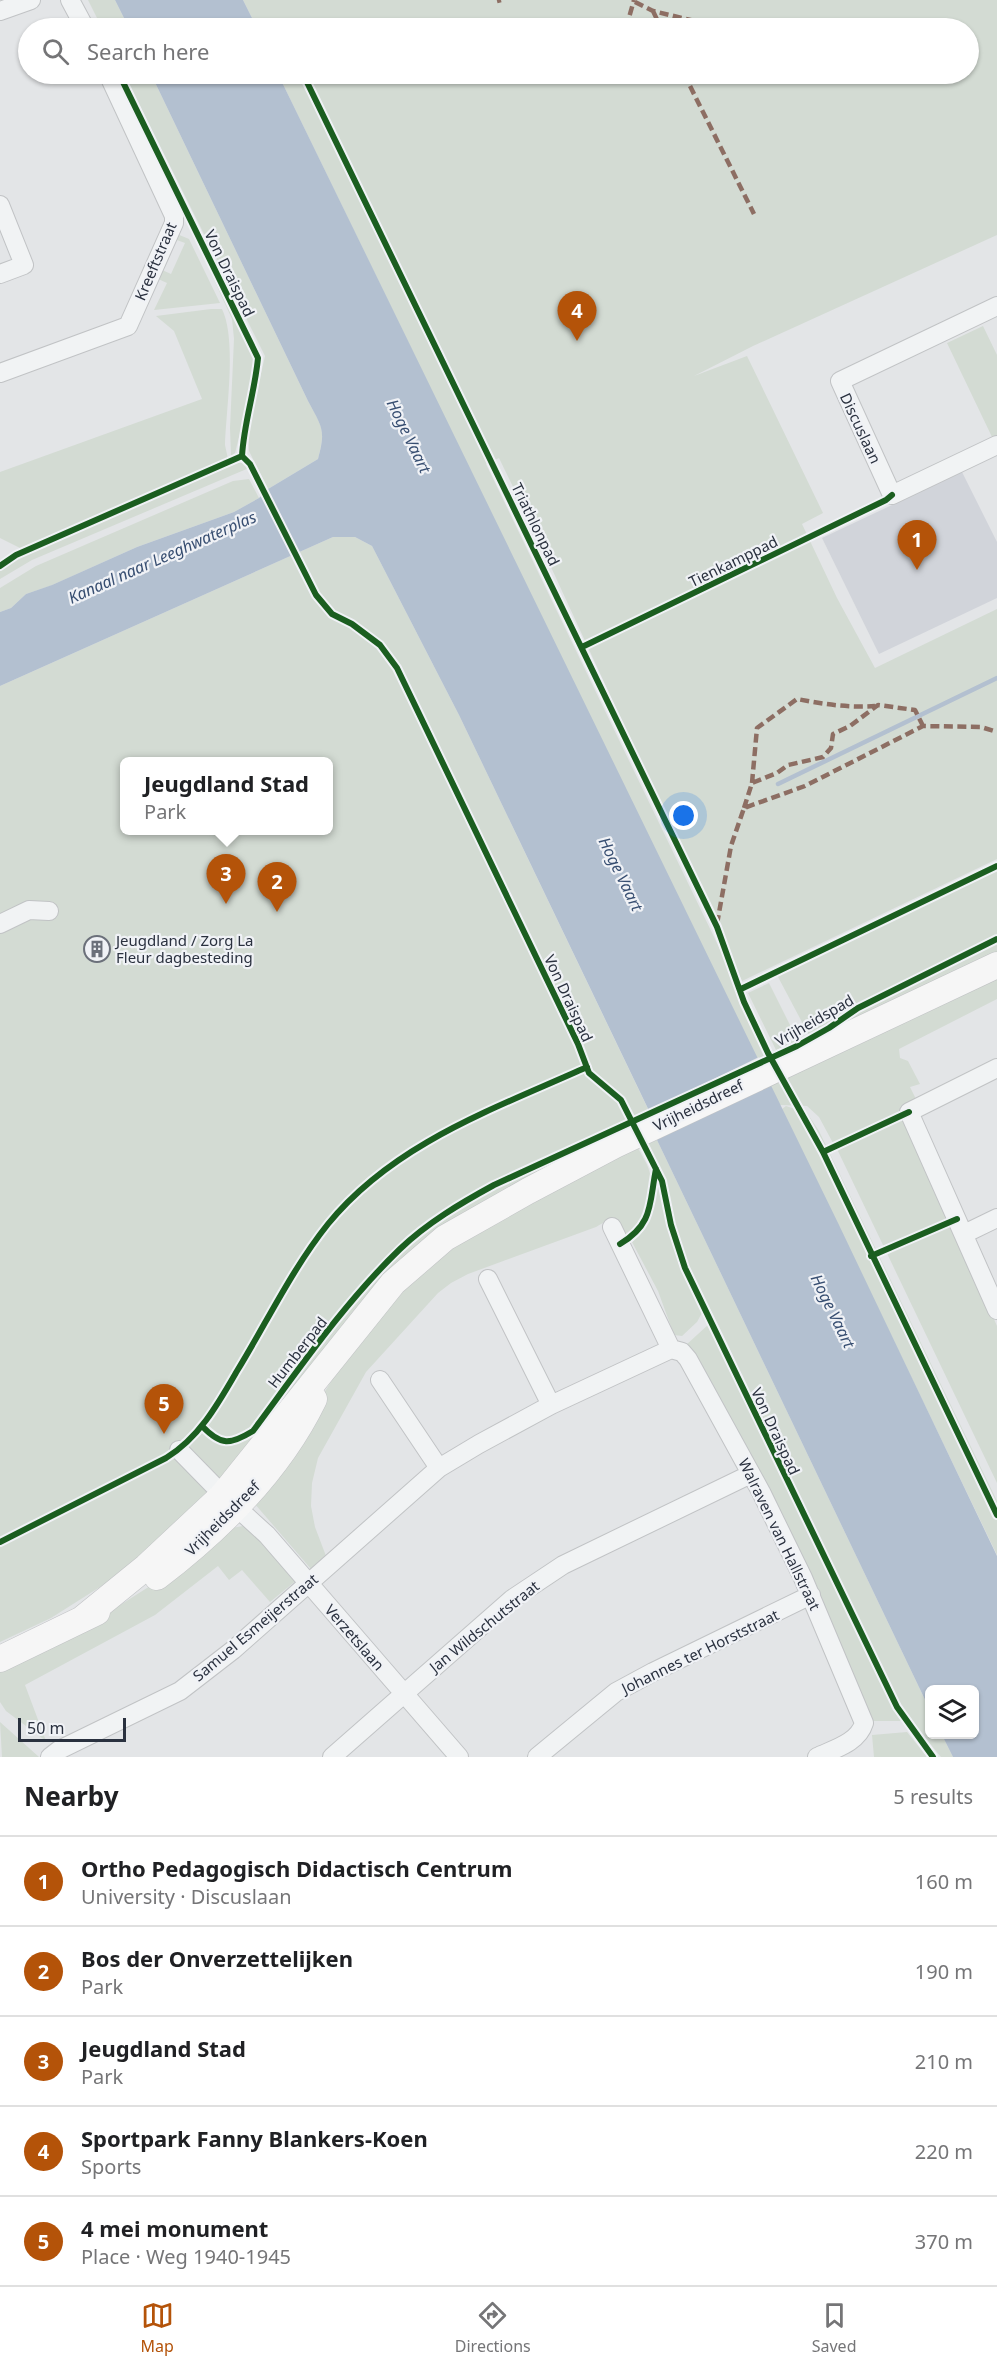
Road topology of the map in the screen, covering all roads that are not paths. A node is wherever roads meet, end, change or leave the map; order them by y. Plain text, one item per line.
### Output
1 (31, 0) edge
2 (70, 0) edge
3 (0, 11) edge
4 (80, 18) edge
5 (113, 84) edge
6 (0, 205) edge
7 (0, 274) edge
8 (997, 306) edge
9 (0, 373) edge
10 (997, 445) edge
11 (49, 912) dead end
12 (0, 924) edge
13 (997, 964) edge
14 (997, 1068) edge
15 (997, 1218) edge
16 (612, 1227) dead end
17 (964, 1234) junction
18 (488, 1279) dead end
19 (997, 1310) edge
20 (671, 1349) junction
21 (380, 1380) dead end
22 (550, 1405) junction
23 (179, 1450) dead end
24 (439, 1468) junction
25 (751, 1474) junction
26 (230, 1501) junction
27 (308, 1583) junction
28 (811, 1595) junction
29 (0, 1659) edge
30 (404, 1693) junction
31 (50, 1756) edge
32 (332, 1757) edge
33 (459, 1757) edge
34 (537, 1757) edge
35 (817, 1757) edge

1 - 3 street
2 - 4 street
5 - 9 street, Kreeftstraat
6 - 7 street
8 - 10 street, Discuslaan
11 - 12 street
13 - 26 main road, Vrijheidsdreef
14 - 17 street
15 - 17 street
16 - 20 street
17 - 19 street
18 - 22 street
20 - 22 street, Samuel Esmeijerstraat
20 - 25 street, Walraven van Hallstraat
21 - 24 street
22 - 24 street, Samuel Esmeijerstraat
23 - 26 street, Verzetslaan
24 - 27 street, Samuel Esmeijerstraat
25 - 28 street, Walraven van Hallstraat
25 - 30 street, Jan Wildschutstraat
26 - 27 street, Verzetslaan
26 - 29 main road, Vrijheidsdreef
27 - 30 street, Verzetslaan
27 - 31 street, Samuel Esmeijerstraat
28 - 34 street, Johannes ter Horststraat
28 - 35 street, Walraven van Hallstraat
30 - 32 street, Jan Wildschutstraat
30 - 33 street, Verzetslaan

